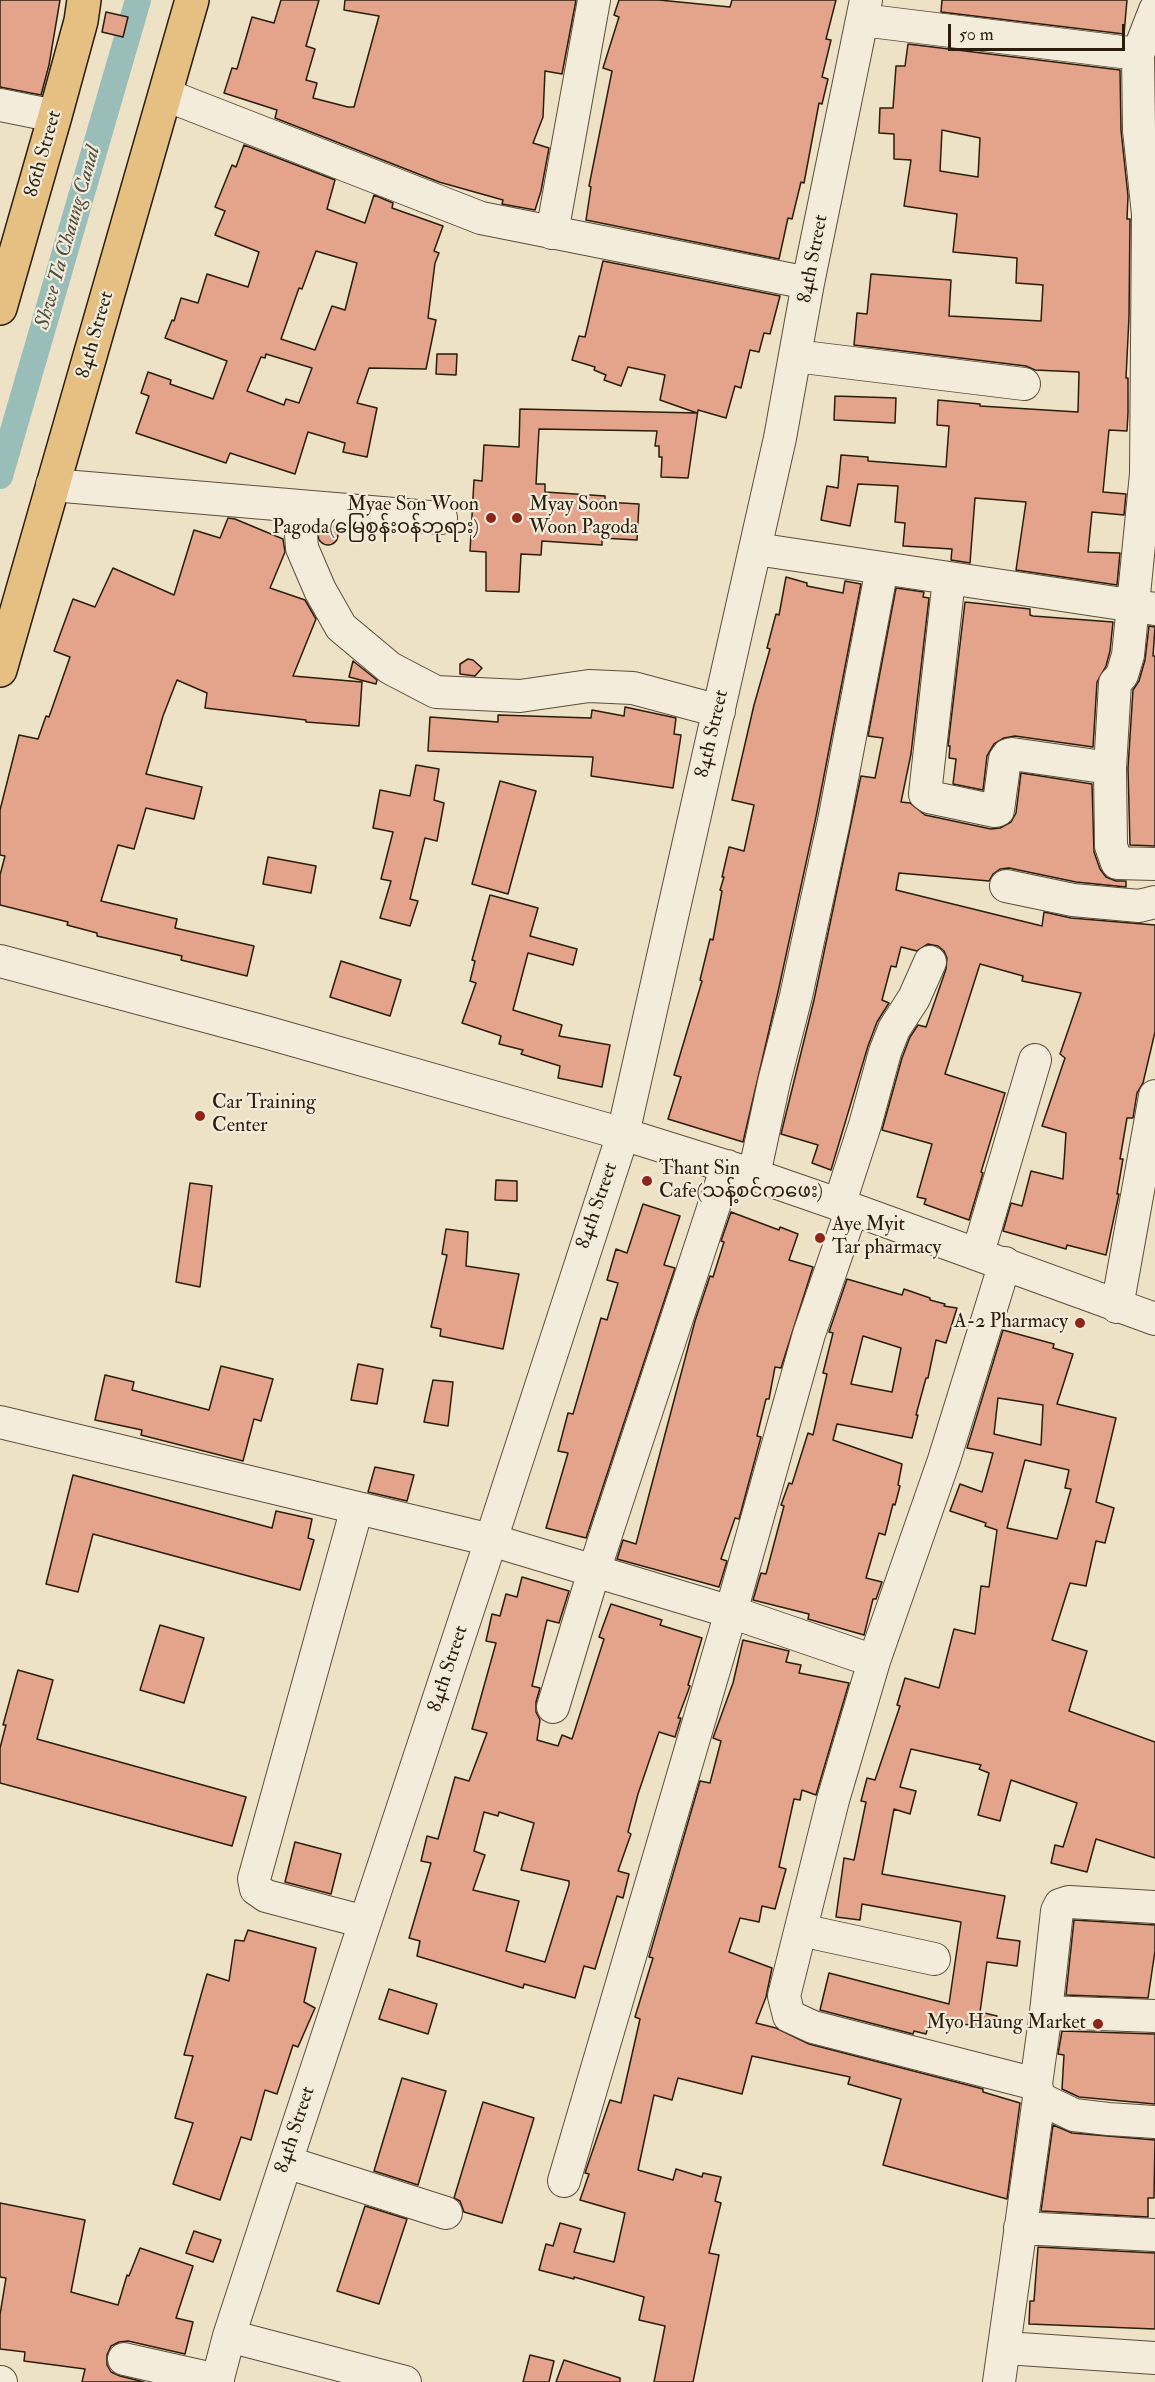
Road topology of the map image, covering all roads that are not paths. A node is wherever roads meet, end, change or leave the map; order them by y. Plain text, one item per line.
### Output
1 (84, 0) edge
2 (192, 0) edge
3 (594, 0) edge
4 (864, 10) edge
5 (1155, 10) edge
6 (1138, 54) junction
7 (166, 95) junction
8 (0, 105) edge
9 (55, 116) junction
10 (1152, 214) edge
11 (552, 233) junction
12 (808, 284) junction
13 (0, 308) edge
14 (795, 356) junction
15 (1024, 384) dead end
16 (52, 485) junction
17 (299, 506) junction
18 (441, 518) dead end
19 (756, 549) junction
20 (882, 568) junction
21 (949, 579) junction
22 (1143, 607) edge
23 (0, 670) edge
24 (719, 711) junction
25 (1110, 768) junction
26 (1155, 864) edge
27 (1006, 886) dead end
28 (1155, 902) edge
29 (0, 961) edge
30 (930, 962) dead end
31 (1035, 1060) dead end
32 (1155, 1096) edge
33 (623, 1134) junction
34 (741, 1171) junction
35 (846, 1207) junction
36 (991, 1258) junction
37 (1117, 1307) junction
38 (1155, 1319) edge
39 (0, 1422) edge
40 (357, 1508) junction
41 (491, 1540) junction
42 (594, 1571) junction
43 (731, 1612) junction
44 (874, 1661) junction
45 (553, 1707) dead end
46 (1155, 1907) edge
47 (365, 1922) junction
48 (801, 1930) junction
49 (934, 1959) dead end
50 (1046, 2012) junction
51 (1155, 2016) edge
52 (1037, 2091) junction
53 (1155, 2122) edge
54 (286, 2162) junction
55 (564, 2181) dead end
56 (446, 2213) dead end
57 (1020, 2228) junction
58 (1155, 2235) edge
59 (229, 2336) junction
60 (1005, 2348) junction
61 (1155, 2358) edge
62 (124, 2359) dead end
63 (217, 2381) edge
64 (405, 2382) edge
65 (999, 2382) edge

1 - 9 main road, 86th Street
2 - 7 main road, 84th Street
3 - 11 street
4 - 6 street
4 - 12 street, 84th Street
5 - 6 street
6 - 10 street
7 - 11 street
7 - 16 main road, 84th Street
8 - 9 street
9 - 13 main road, 86th Street
10 - 22 street
11 - 12 street
12 - 14 street, 84th Street
14 - 15 street
14 - 19 street, 84th Street
16 - 17 street
16 - 23 main road, 84th Street
17 - 18 street
17 - 24 street
19 - 20 street
19 - 24 street, 84th Street
20 - 21 street
20 - 34 street
21 - 22 street
21 - 25 street
22 - 25 street
24 - 33 street, 84th Street
25 - 26 street
27 - 28 street
29 - 33 street
30 - 35 street
31 - 36 street
32 - 37 street
33 - 34 street
33 - 41 street, 84th Street
34 - 35 street
34 - 42 street
35 - 36 street
35 - 43 street
36 - 37 street
36 - 44 street
37 - 38 street
39 - 40 street
40 - 41 street
40 - 47 street
41 - 42 street
41 - 47 street, 84th Street
42 - 43 street
42 - 45 street
43 - 44 street
43 - 55 street
44 - 48 street
46 - 50 street
47 - 54 street, 84th Street
48 - 49 street
48 - 52 street
50 - 51 street
50 - 52 street
52 - 53 street
52 - 57 street
54 - 56 street
54 - 59 street, 84th Street
57 - 58 street
57 - 60 street
59 - 63 street, 84th Street
59 - 64 street
60 - 61 street
60 - 65 street
62 - 63 street

